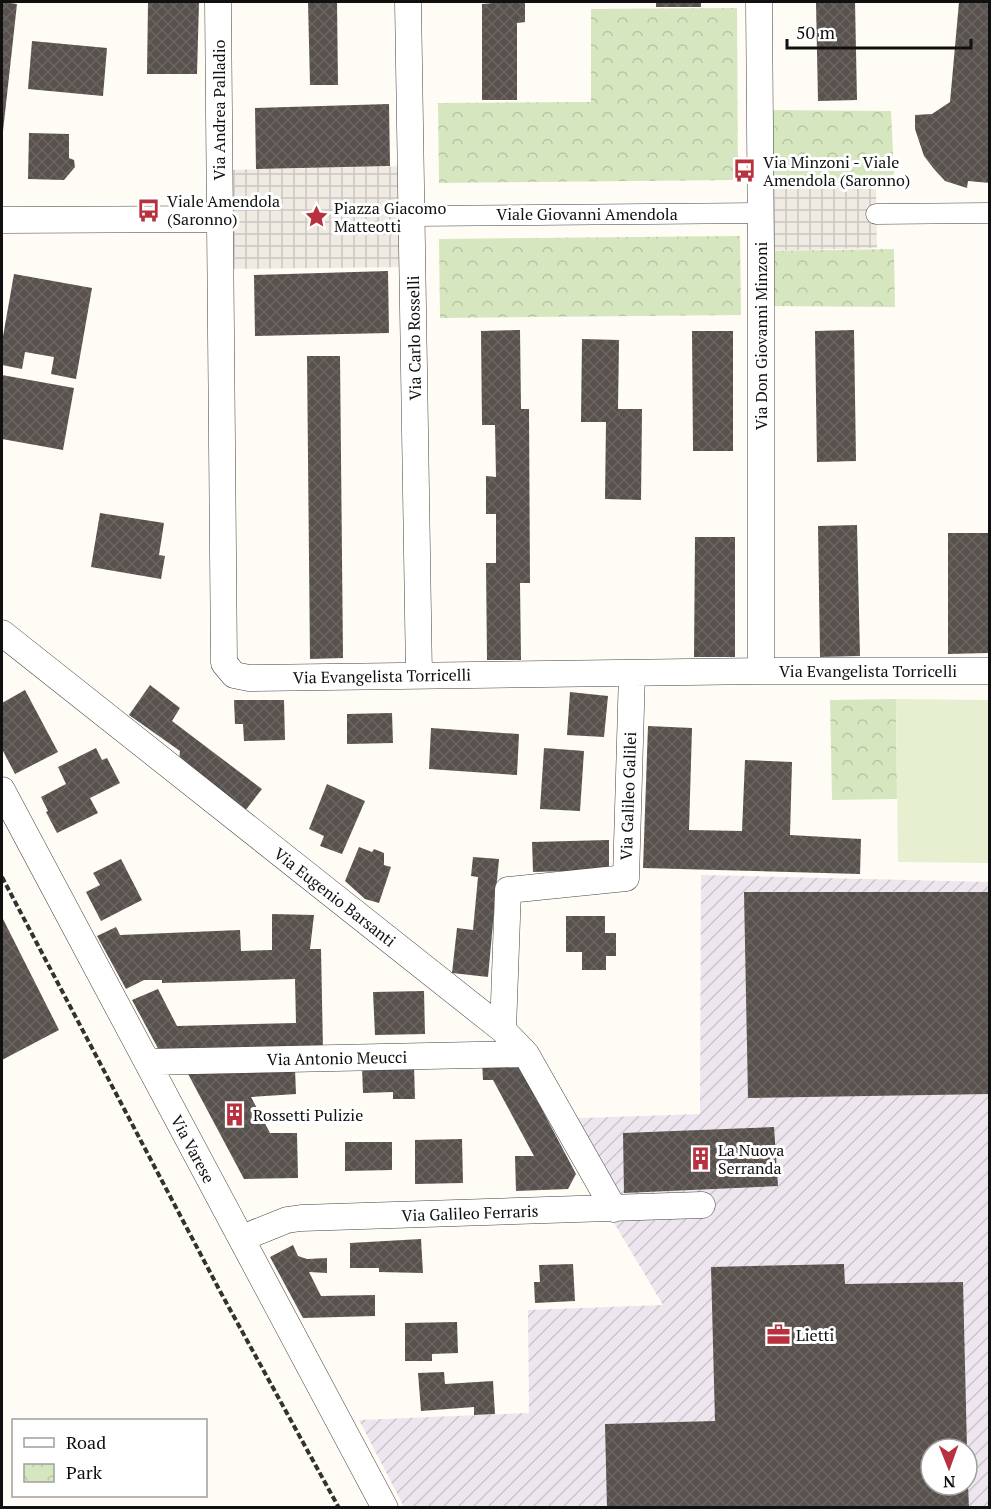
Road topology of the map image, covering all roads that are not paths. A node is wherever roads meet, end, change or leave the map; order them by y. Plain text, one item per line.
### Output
1 (218, 2) edge
2 (408, 2) edge
3 (759, 2) edge
4 (761, 213) junction
5 (990, 213) edge
6 (876, 214) dead end
7 (412, 216) junction
8 (219, 219) junction
9 (2, 220) edge
10 (2, 633) edge
11 (761, 671) junction
12 (990, 671) edge
13 (632, 673) junction
14 (418, 675) junction
15 (2, 790) edge
16 (2, 824) edge
17 (503, 1030) junction
18 (526, 1054) junction
19 (147, 1062) junction
20 (702, 1205) dead end
21 (614, 1209) junction
22 (242, 1238) junction
23 (366, 1508) edge
24 (385, 1508) edge

1 - 8 street, Via Andrea Palladio
2 - 7 street, Via Carlo Rosselli
3 - 4 street, Via Don Giovanni Minzoni
4 - 7 street, Viale Giovanni Amendola
4 - 11 street, Via Don Giovanni Minzoni
5 - 6 street
7 - 14 street, Via Carlo Rosselli
8 - 9 street
8 - 14 street, Via Evangelista Torricelli
10 - 17 street, Via Eugenio Barsanti
11 - 12 street, Via Evangelista Torricelli
11 - 13 street, Via Evangelista Torricelli
13 - 14 street, Via Evangelista Torricelli
13 - 17 street, Via Galileo Galilei
15 - 19 street, Via Varese
16 - 23 street, Via Varese
17 - 18 street, Via Eugenio Barsanti
18 - 19 street, Via Antonio Meucci
18 - 21 street, Via Eugenio Barsanti
19 - 22 street, Via Varese
20 - 21 street, Via Galileo Ferraris
21 - 22 street, Via Galileo Ferraris
22 - 24 street, Via Varese

